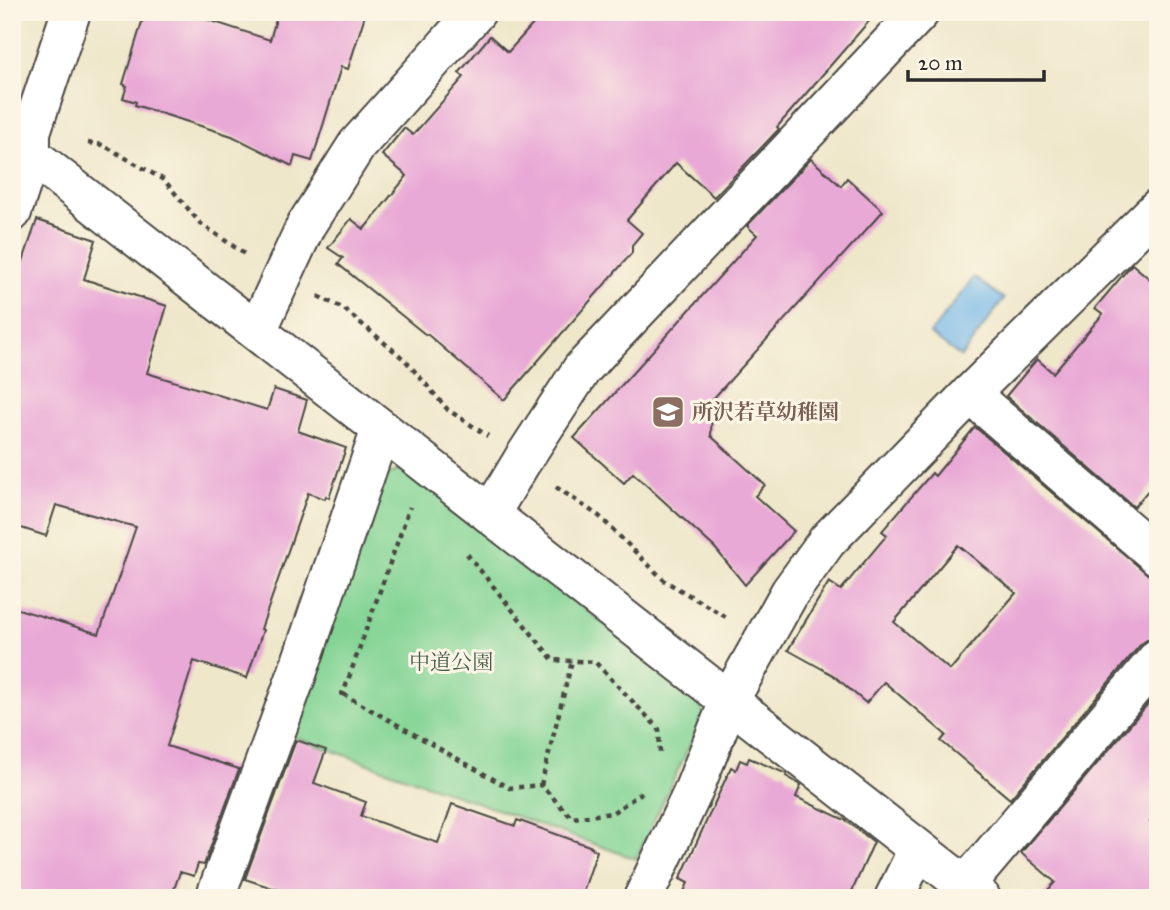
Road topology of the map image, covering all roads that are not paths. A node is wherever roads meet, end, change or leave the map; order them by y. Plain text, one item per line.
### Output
1 (476, 12) edge
2 (920, 12) edge
3 (60, 21) edge
4 (31, 155) junction
5 (1158, 208) edge
6 (12, 212) edge
7 (257, 331) junction
8 (970, 394) junction
9 (381, 429) junction
10 (490, 514) junction
11 (1158, 556) edge
12 (1158, 658) edge
13 (729, 701) junction
14 (918, 849) junction
15 (973, 892) edge
16 (215, 898) edge
17 (643, 898) edge
18 (894, 898) edge

1 - 7 street
2 - 10 street
3 - 4 street
4 - 6 street
4 - 7 street
5 - 8 street
7 - 9 street
8 - 11 street
8 - 13 street
9 - 10 street
9 - 16 street
10 - 13 street
12 - 15 street
13 - 14 street
13 - 17 street
14 - 15 street
14 - 18 street

